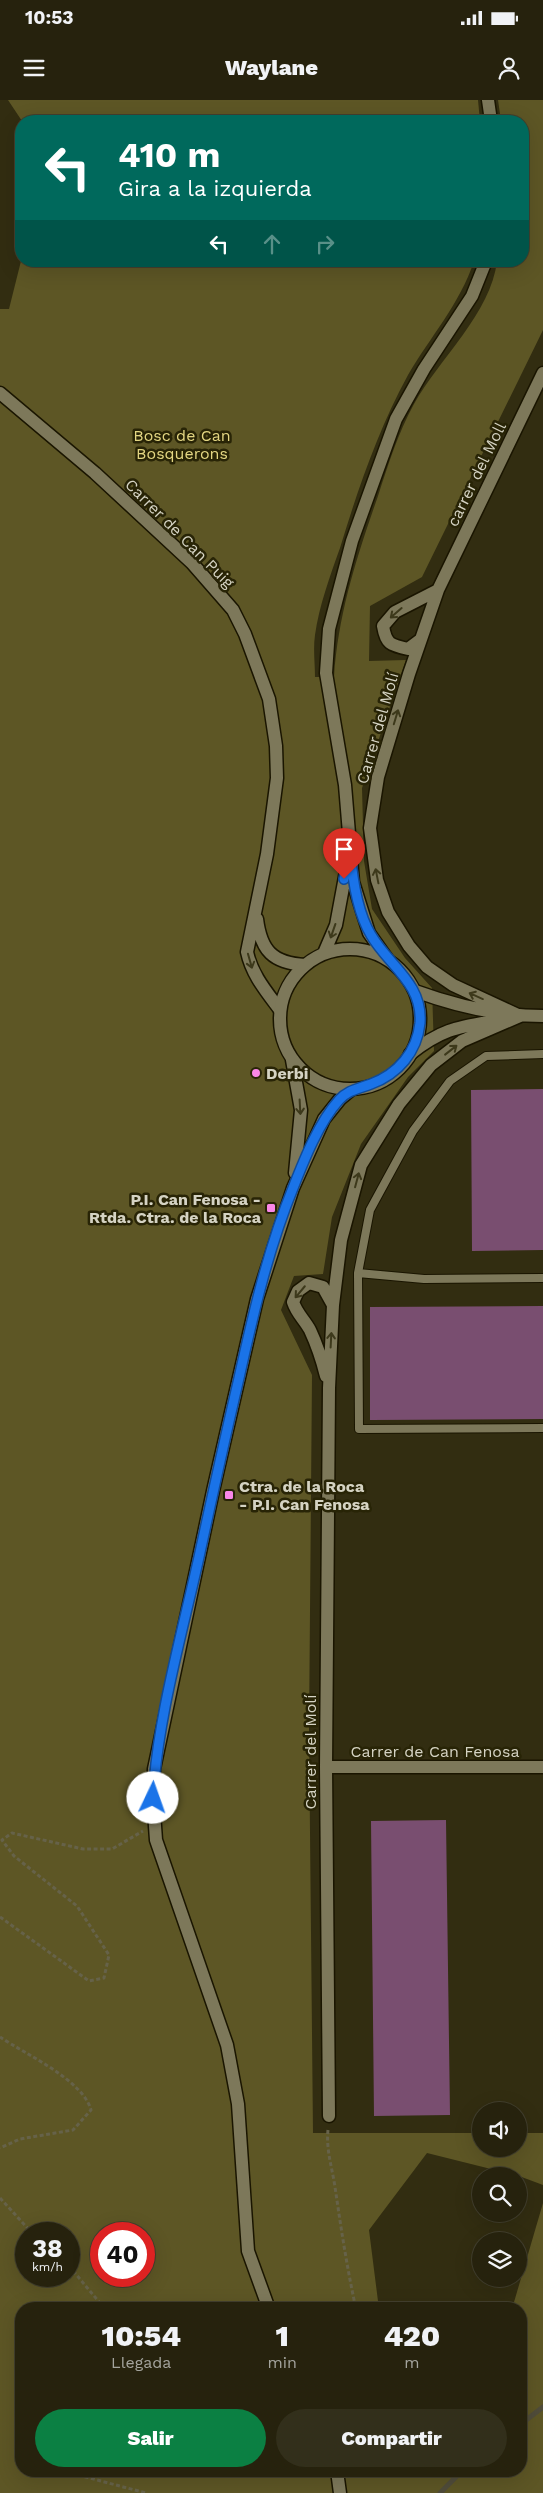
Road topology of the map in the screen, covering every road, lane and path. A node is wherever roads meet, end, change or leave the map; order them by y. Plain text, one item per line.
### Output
1 (488, 100) edge
2 (490, 115) edge
3 (484, 267) edge
4 (543, 373) edge
5 (0, 393) edge
6 (438, 590) junction
7 (420, 640) junction
8 (350, 849) junction
9 (256, 914) junction
10 (324, 953) junction
11 (388, 960) junction
12 (305, 965) junction
13 (415, 991) junction
14 (280, 1010) junction
15 (520, 1016) junction
16 (543, 1016) edge
17 (410, 1054) junction
18 (543, 1054) edge
19 (291, 1059) junction
20 (352, 1089) junction
21 (293, 1188) junction
22 (358, 1273) junction
23 (543, 1278) edge
24 (333, 1305) junction
25 (329, 1388) junction
26 (543, 1428) edge
27 (326, 1767) junction
28 (543, 1768) edge
29 (154, 1825) junction
30 (0, 1917) edge
31 (0, 2037) edge
32 (329, 2116) joint
33 (0, 2148) edge
34 (0, 2198) edge
35 (21, 2222) edge
36 (80, 2279) edge
37 (99, 2302) edge
38 (266, 2302) edge
39 (354, 2302) edge
40 (86, 2477) edge
41 (338, 2477) edge
42 (146, 2493) edge
43 (340, 2493) edge

1 - 2 street
3 - 8 street
4 - 6 street, carrer del Moll
5 - 9 street, Carrer de Can Puig
6 - 7 street, Carrer del Molí
6 -> 7 street
15 -> 7 street, Carrer del Molí
8 -> 10 street
8 - 11 street
9 - 12 street, Carrer de Can Puig
9 -> 14 street, Carrer de Can Puig
10 - 11 street
10 - 12 street
11 - 13 street
12 - 14 street
13 - 15 street
13 - 17 street
14 - 19 street
15 - 16 street
15 - 17 street
24 -> 15 street, Carrer del Molí
17 - 20 street
18 - 22 lane
19 - 20 street
19 -> 21 street
20 - 21 street
21 - 29 street
22 - 23 lane
22 - 26 lane
25 -> 24 street, Carrer del Molí
24 -> 25 street, Carrer del Molí
25 - 27 street, Carrer del Molí
27 - 28 street, Carrer de Can Fenosa
27 - 32 street, Carrer del Molí
29 - 30 path
29 - 38 street
31 - 33 path
32 - 39 path
34 - 35 path
36 - 37 path
40 - 42 path
41 - 43 street

